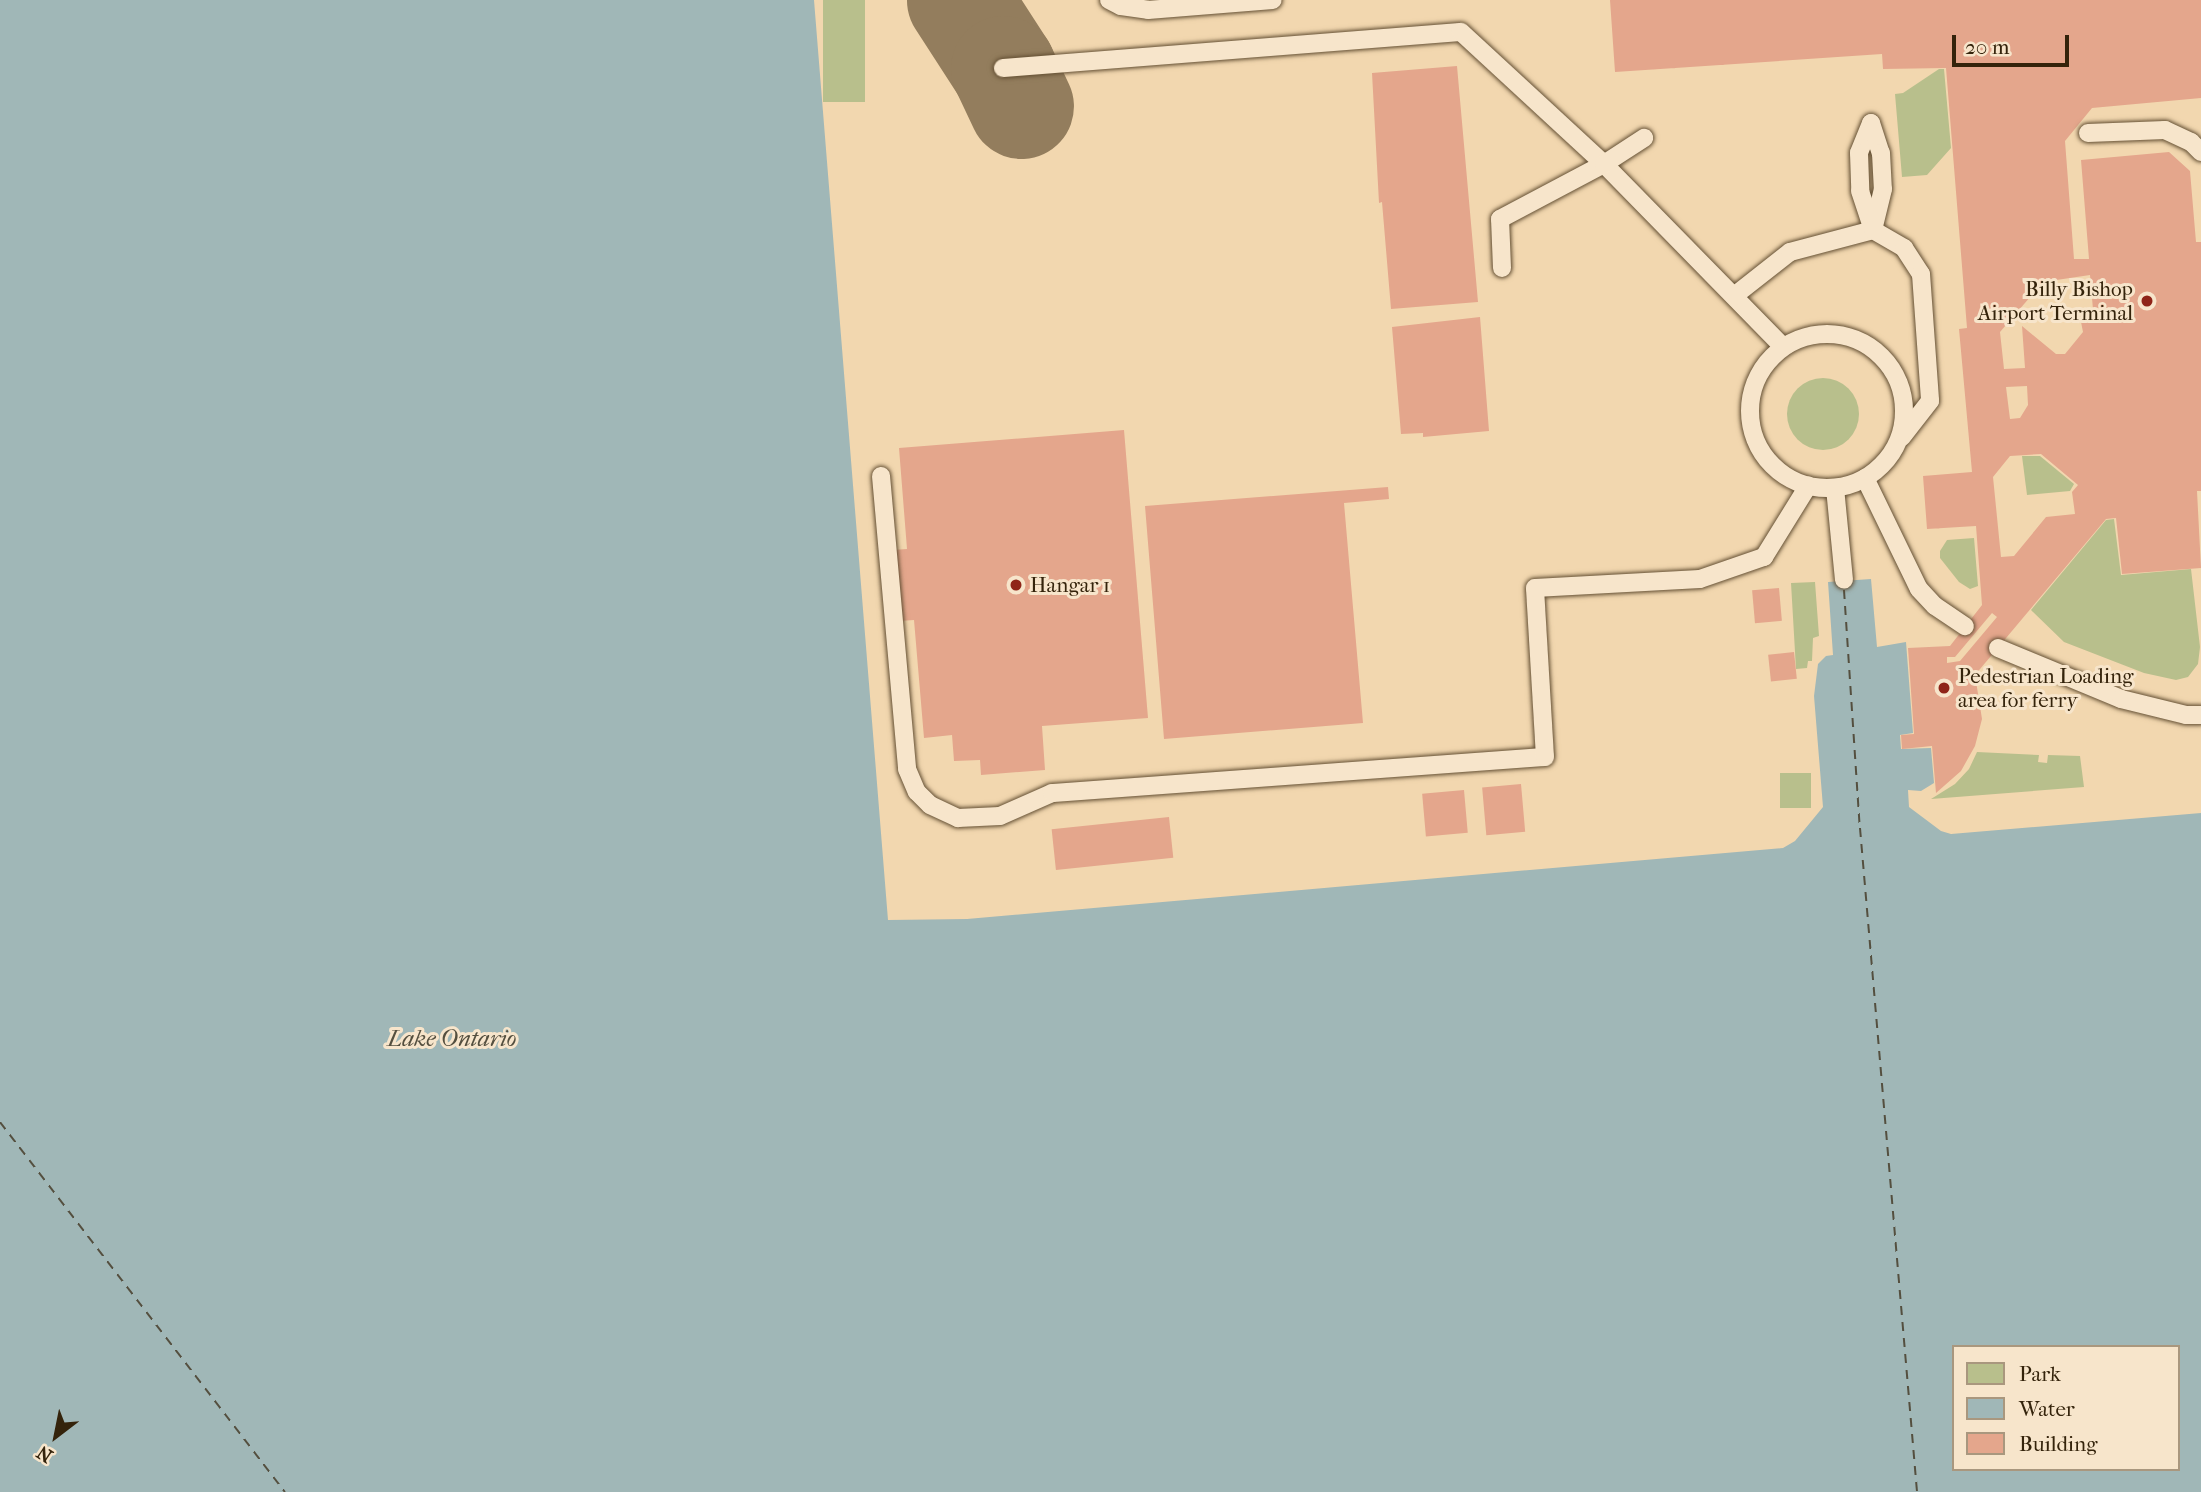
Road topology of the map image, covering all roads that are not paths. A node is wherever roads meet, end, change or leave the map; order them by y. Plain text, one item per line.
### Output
1 (1109, 0) edge
2 (1273, 0) edge
3 (1003, 68) dead end
4 (2088, 133) dead end
5 (1644, 138) dead end
6 (2201, 152) edge
7 (1604, 164) junction
8 (1872, 230) junction
9 (1502, 268) dead end
10 (1734, 296) junction
11 (1783, 347) junction
12 (1899, 440) junction
13 (881, 477) dead end
14 (1865, 478) junction
15 (1808, 486) junction
16 (1835, 488) junction
17 (1844, 580) dead end
18 (1965, 626) dead end
19 (1998, 648) dead end
20 (2201, 715) edge

1 - 2 lane
3 - 7 lane
4 - 6 lane
5 - 7 lane
7 - 9 lane
7 - 10 lane
8 - 8 lane
8 - 10 lane
8 - 12 lane
10 - 11 lane
11 - 12 lane
11 - 15 lane
12 - 14 lane
13 - 15 lane
14 - 16 lane
14 - 18 lane
15 - 16 lane
16 - 17 lane
19 - 20 lane

